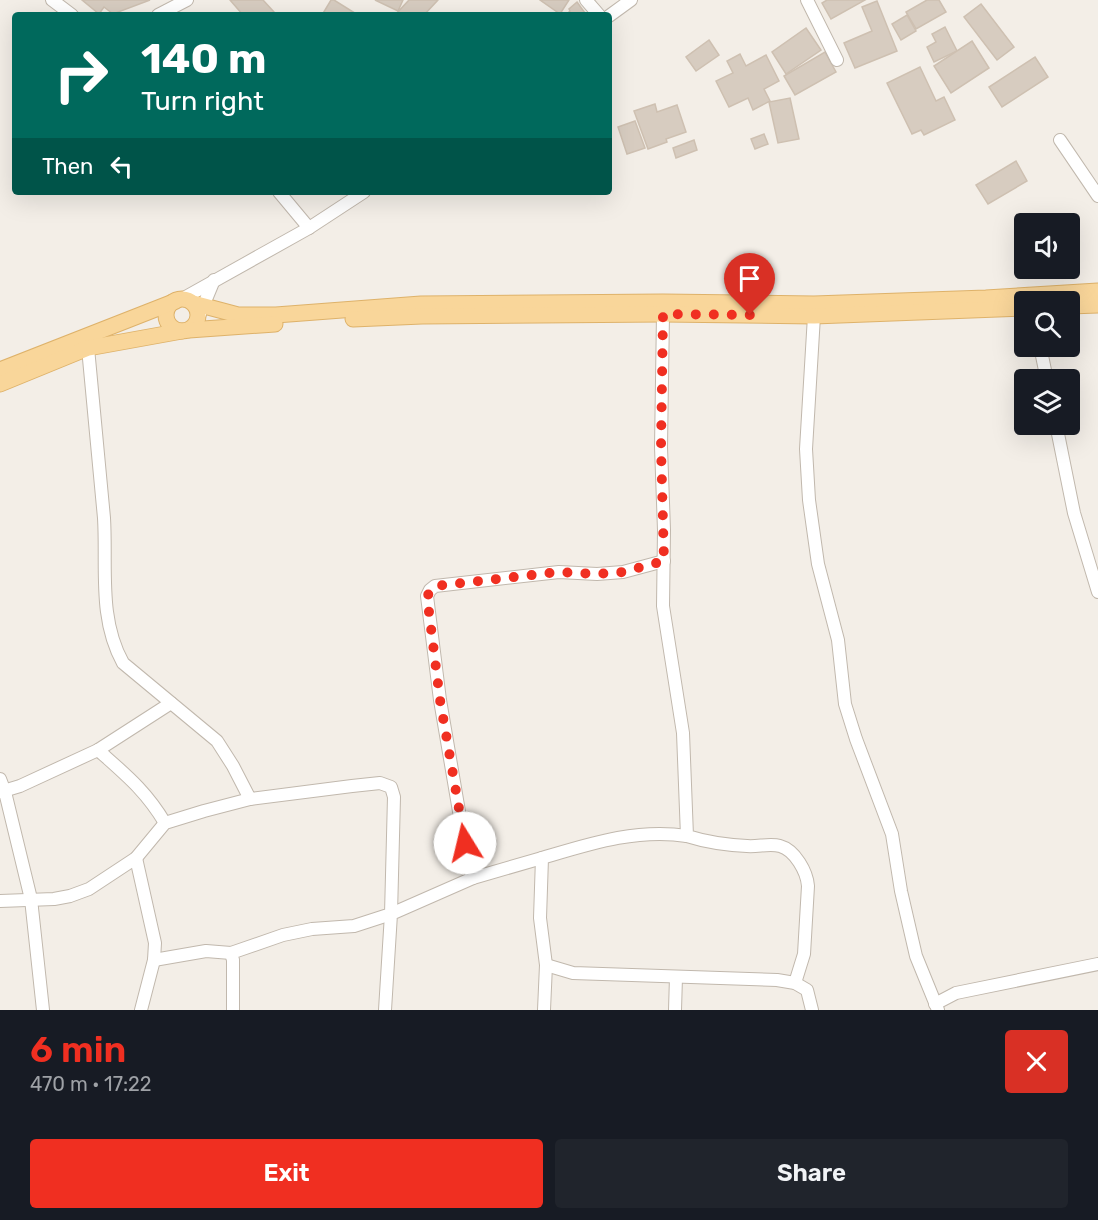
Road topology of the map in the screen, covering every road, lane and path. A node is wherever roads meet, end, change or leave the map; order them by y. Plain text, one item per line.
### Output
1 (52, 0) edge
2 (187, 0) edge
3 (586, 0) edge
4 (631, 0) edge
5 (807, 0) edge
6 (68, 12) edge
7 (164, 12) edge
8 (596, 12) edge
9 (612, 14) edge
10 (837, 60) dead end
11 (1060, 140) dead end
12 (282, 195) edge
13 (359, 195) edge
14 (1098, 196) edge
15 (309, 228) junction
16 (214, 280) junction
17 (1098, 291) edge
18 (189, 302) junction
19 (1098, 304) edge
20 (1080, 305) edge
21 (1014, 308) edge
22 (663, 314) junction
23 (814, 315) junction
24 (189, 327) junction
25 (88, 348) junction
26 (0, 370) edge
27 (0, 384) edge
28 (1058, 435) edge
29 (664, 561) junction
30 (1098, 592) edge
31 (171, 703) junction
32 (98, 750) junction
33 (0, 779) edge
34 (3, 792) edge
35 (250, 799) junction
36 (165, 823) junction
37 (687, 836) junction
38 (135, 858) junction
39 (542, 858) junction
40 (473, 878) junction
41 (31, 899) junction
42 (0, 901) edge
43 (391, 914) junction
44 (231, 953) junction
45 (154, 960) junction
46 (1098, 964) edge
47 (546, 965) junction
48 (676, 977) junction
49 (795, 983) junction
50 (937, 1007) edge
51 (43, 1010) edge
52 (141, 1010) edge
53 (232, 1010) edge
54 (385, 1010) edge
55 (544, 1010) edge
56 (675, 1010) edge
57 (812, 1010) edge

1 - 6 street
2 - 7 street
3 - 8 street
4 - 9 street
5 - 10 street
11 - 14 street
12 - 15 street
13 - 15 street
15 - 16 street
16 - 18 street
16 - 18 street
17 - 18 main road
18 - 24 main road
18 - 24 main road
18 - 26 main road
19 - 20 main road
21 - 23 main road
22 - 23 main road
22 - 24 main road
22 - 29 street
23 - 50 street
24 - 25 main road
25 - 27 main road
25 - 31 street
28 - 30 street
29 - 37 street
29 - 40 street
31 - 32 street
31 - 35 street
32 - 34 street
32 - 36 street
33 - 34 street
34 - 41 street
35 - 36 street
35 - 43 street
36 - 38 street
37 - 39 street
37 - 49 street
38 - 41 street
38 - 45 street
39 - 40 street
39 - 47 street
40 - 43 street
41 - 42 street
41 - 51 street
43 - 44 street
43 - 54 street
44 - 45 street
44 - 53 street
45 - 52 street
46 - 50 street
47 - 48 street
47 - 55 street
48 - 49 street
48 - 56 street
49 - 57 street

